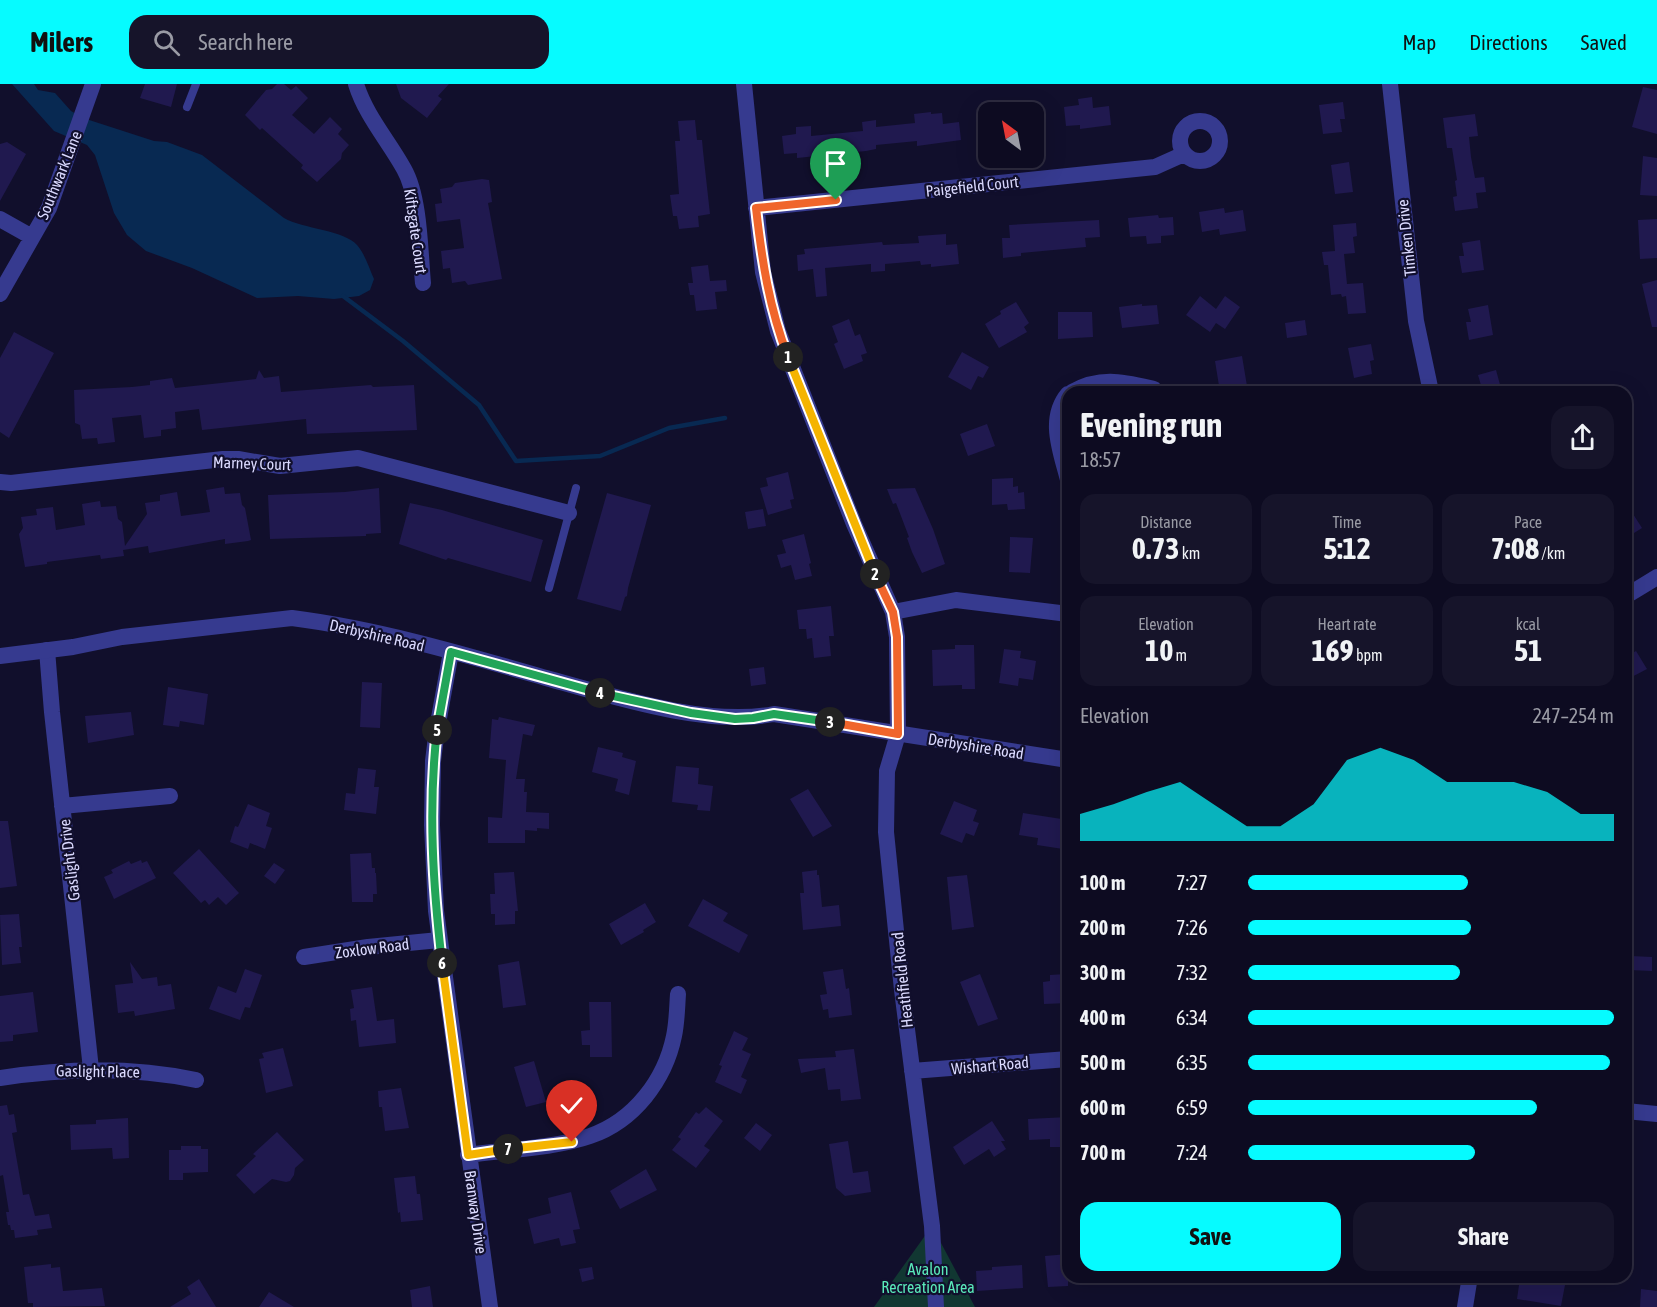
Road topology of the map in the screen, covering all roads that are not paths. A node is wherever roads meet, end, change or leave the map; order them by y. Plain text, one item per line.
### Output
1 (93, 84) edge
2 (196, 84) edge
3 (356, 84) edge
4 (744, 84) edge
5 (1390, 84) edge
6 (187, 106) dead end
7 (1184, 154) dead end
8 (756, 208) junction
9 (0, 219) edge
10 (32, 237) junction
11 (423, 283) dead end
12 (0, 294) edge
13 (1082, 386) edge
14 (1139, 386) edge
15 (1430, 386) edge
16 (1062, 404) edge
17 (1062, 457) edge
18 (0, 482) edge
19 (576, 488) dead end
20 (569, 513) junction
21 (1657, 577) edge
22 (549, 588) dead end
23 (1632, 592) edge
24 (893, 612) junction
25 (1062, 613) edge
26 (47, 650) junction
27 (451, 652) junction
28 (0, 656) edge
29 (898, 734) junction
30 (1062, 759) edge
31 (170, 796) dead end
32 (62, 806) junction
33 (439, 940) junction
34 (304, 957) dead end
35 (678, 994) dead end
36 (1062, 1059) edge
37 (92, 1069) junction
38 (912, 1071) junction
39 (0, 1078) edge
40 (196, 1080) dead end
41 (1632, 1112) edge
42 (1657, 1114) edge
43 (468, 1155) junction
44 (1469, 1283) edge
45 (490, 1307) edge
46 (936, 1307) edge
47 (1466, 1307) edge

1 - 10 street, Southwark Lane
2 - 6 lane
3 - 11 street, Kiftsgate Court
4 - 8 street, Heathfield Road
5 - 15 street, Timken Drive
7 - 8 street, Paigefield Court
8 - 24 street, Heathfield Road
9 - 10 street
10 - 12 street, Southwark Lane
13 - 14 street
16 - 17 street
18 - 20 street, Marney Court
19 - 20 lane
20 - 22 lane
21 - 23 street
24 - 25 street
24 - 29 street, Heathfield Road
26 - 27 street, Derbyshire Road
26 - 28 street, Derbyshire Road
26 - 32 street, Gaslight Drive
27 - 29 street, Derbyshire Road
27 - 33 street, Branway Drive
29 - 30 street, Derbyshire Road
29 - 38 street, Heathfield Road
31 - 32 street
32 - 37 street, Gaslight Drive
33 - 34 street, Zoxlow Road
33 - 43 street, Branway Drive
35 - 43 street
36 - 38 street, Wishart Road
37 - 39 street, Gaslight Place
37 - 40 street, Gaslight Place
38 - 46 street, Heathfield Road
41 - 42 street
43 - 45 street, Branway Drive
44 - 47 street

